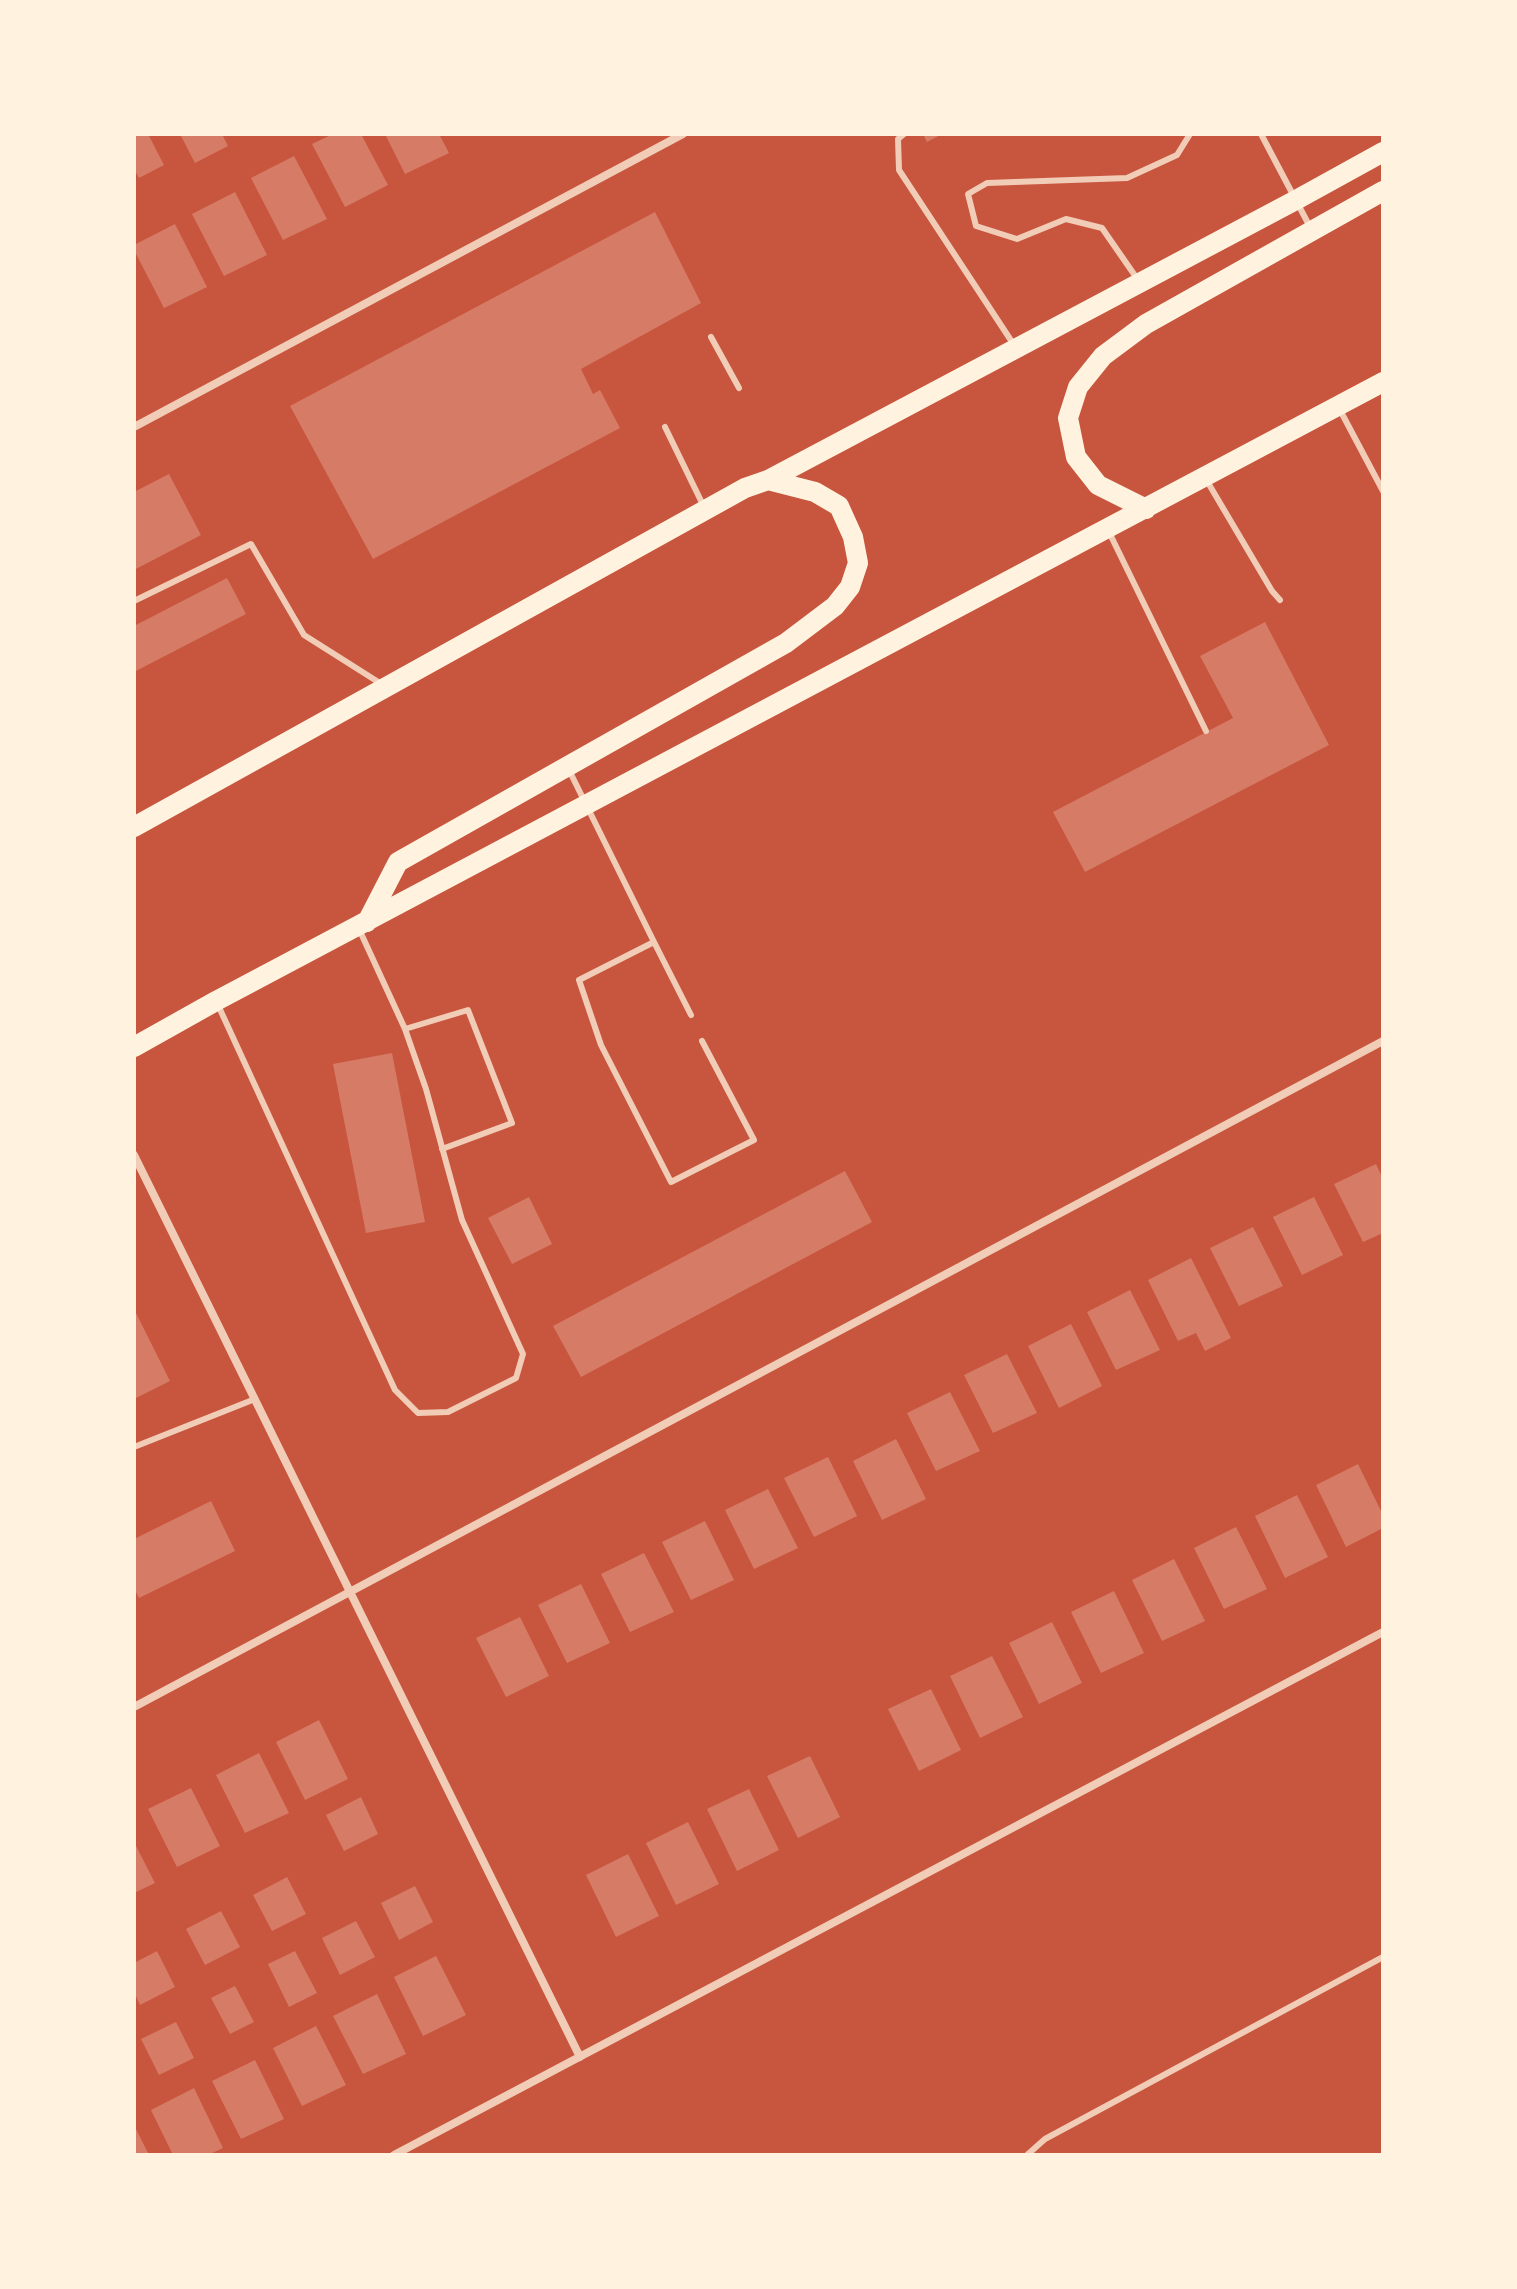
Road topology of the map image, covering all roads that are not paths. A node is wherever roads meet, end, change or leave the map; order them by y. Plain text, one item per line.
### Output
1 (683, 134) edge
2 (904, 134) edge
3 (1190, 134) edge
4 (1261, 134) edge
5 (1383, 152) edge
6 (1383, 191) edge
7 (1296, 200) junction
8 (1312, 231) junction
9 (1140, 283) junction
10 (711, 337) dead end
11 (1016, 349) junction
12 (1383, 382) edge
13 (739, 388) dead end
14 (1338, 406) junction
15 (134, 427) edge
16 (665, 427) dead end
17 (1205, 478) junction
18 (768, 480) junction
19 (1383, 491) edge
20 (1146, 509) junction
21 (705, 510) junction
22 (1108, 529) junction
23 (1280, 600) dead end
24 (134, 601) edge
25 (386, 687) junction
26 (1206, 731) dead end
27 (567, 767) junction
28 (587, 805) junction
29 (134, 827) edge
30 (362, 924) junction
31 (654, 942) junction
32 (216, 1001) junction
33 (691, 1015) dead end
34 (405, 1029) junction
35 (702, 1041) dead end
36 (1383, 1041) edge
37 (134, 1047) edge
38 (442, 1149) junction
39 (134, 1155) edge
40 (255, 1399) junction
41 (134, 1447) edge
42 (350, 1591) junction
43 (1383, 1632) edge
44 (134, 1707) edge
45 (1383, 1957) edge
46 (580, 2057) junction
47 (394, 2155) edge
48 (1027, 2155) edge

1 - 15 street
2 - 11 lane
3 - 9 lane
4 - 7 lane
5 - 7 main road
6 - 8 main road
7 - 8 lane
7 - 9 main road
8 - 20 main road
9 - 11 main road
10 - 13 lane
11 - 18 main road
12 - 14 main road
14 - 17 main road
14 - 19 lane
16 - 21 lane
17 - 20 main road
17 - 23 lane
18 - 21 main road
18 - 27 main road
20 - 22 main road
21 - 25 main road
22 - 26 lane
22 - 28 main road
24 - 25 lane
25 - 29 main road
27 - 28 lane
27 - 30 main road
28 - 30 main road
28 - 31 lane
30 - 32 main road
30 - 34 lane
31 - 33 lane
31 - 35 lane
32 - 37 main road
32 - 38 lane
34 - 38 lane
34 - 38 lane
36 - 42 street
39 - 40 street
40 - 41 lane
40 - 42 street
42 - 44 street
42 - 46 street
43 - 46 street
45 - 48 lane
46 - 47 street

